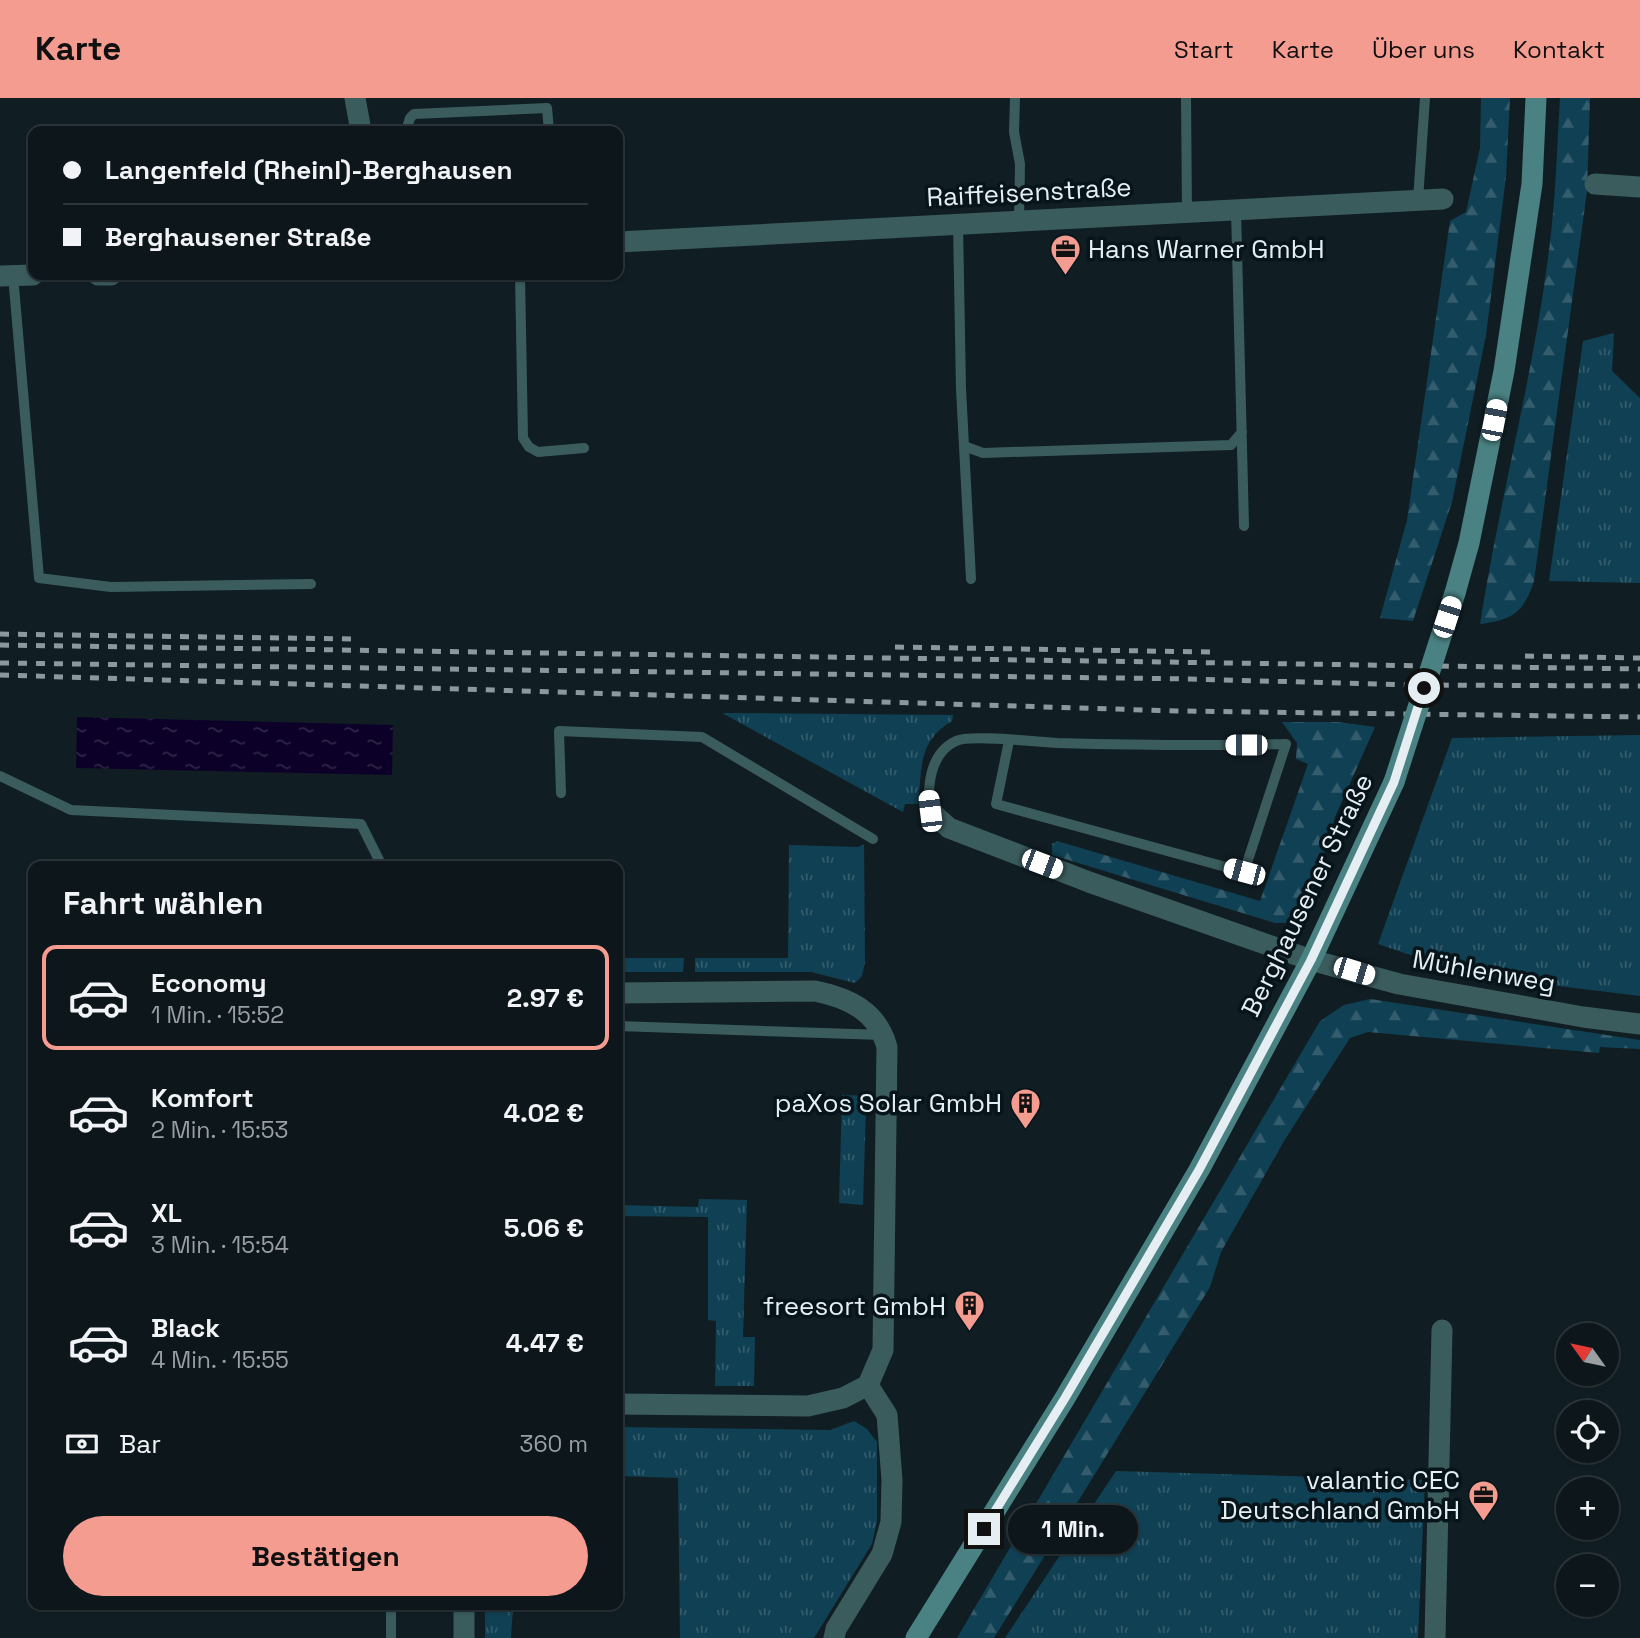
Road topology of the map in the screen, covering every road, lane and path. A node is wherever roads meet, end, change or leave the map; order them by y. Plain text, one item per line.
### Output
1 (355, 98) edge
2 (1015, 98) edge
3 (1185, 98) edge
4 (1425, 98) edge
5 (1535, 98) edge
6 (360, 126) edge
7 (408, 126) edge
8 (549, 126) edge
9 (1595, 184) dead end
10 (1640, 187) edge
11 (1443, 199) dead end
12 (1418, 200) junction
13 (1236, 210) junction
14 (1187, 212) junction
15 (1019, 221) junction
16 (958, 224) junction
17 (623, 242) edge
18 (16, 276) edge
19 (520, 280) edge
20 (1242, 432) junction
21 (964, 446) junction
22 (584, 448) dead end
23 (1244, 526) dead end
24 (971, 579) dead end
25 (311, 584) dead end
26 (1009, 741) junction
27 (0, 776) edge
28 (561, 793) dead end
29 (930, 811) joint
30 (873, 839) dead end
31 (380, 861) edge
32 (1311, 960) junction
33 (623, 993) edge
34 (1640, 1024) edge
35 (623, 1026) edge
36 (883, 1035) junction
37 (1442, 1330) dead end
38 (868, 1385) junction
39 (623, 1404) edge
40 (391, 1610) edge
41 (464, 1610) edge
42 (391, 1638) edge
43 (464, 1638) edge
44 (834, 1638) edge
45 (916, 1638) edge
46 (1435, 1638) edge

1 - 6 street
2 - 15 lane
3 - 14 lane
4 - 12 lane
5 - 32 main road, Berghausener Straße, bridge
7 - 8 lane
9 - 10 street
11 - 12 street, Raiffeisenstraße
12 - 13 street, Raiffeisenstraße
13 - 14 street, Raiffeisenstraße
13 - 20 lane
14 - 15 street, Raiffeisenstraße
15 - 16 street, Raiffeisenstraße
16 - 17 street, Raiffeisenstraße
16 - 21 lane
18 - 25 lane
19 - 22 lane
20 - 21 lane
20 - 23 lane
21 - 24 lane
26 - 26 lane
26 - 29 lane
27 - 31 lane
28 - 30 lane
29 - 32 street, Mühlenweg
32 - 34 street, Mühlenweg
32 - 45 main road, Berghausener Straße
33 - 36 street
35 - 36 lane
36 - 38 street
37 - 46 street
38 - 39 street
38 - 44 street
40 - 42 lane
41 - 43 street

